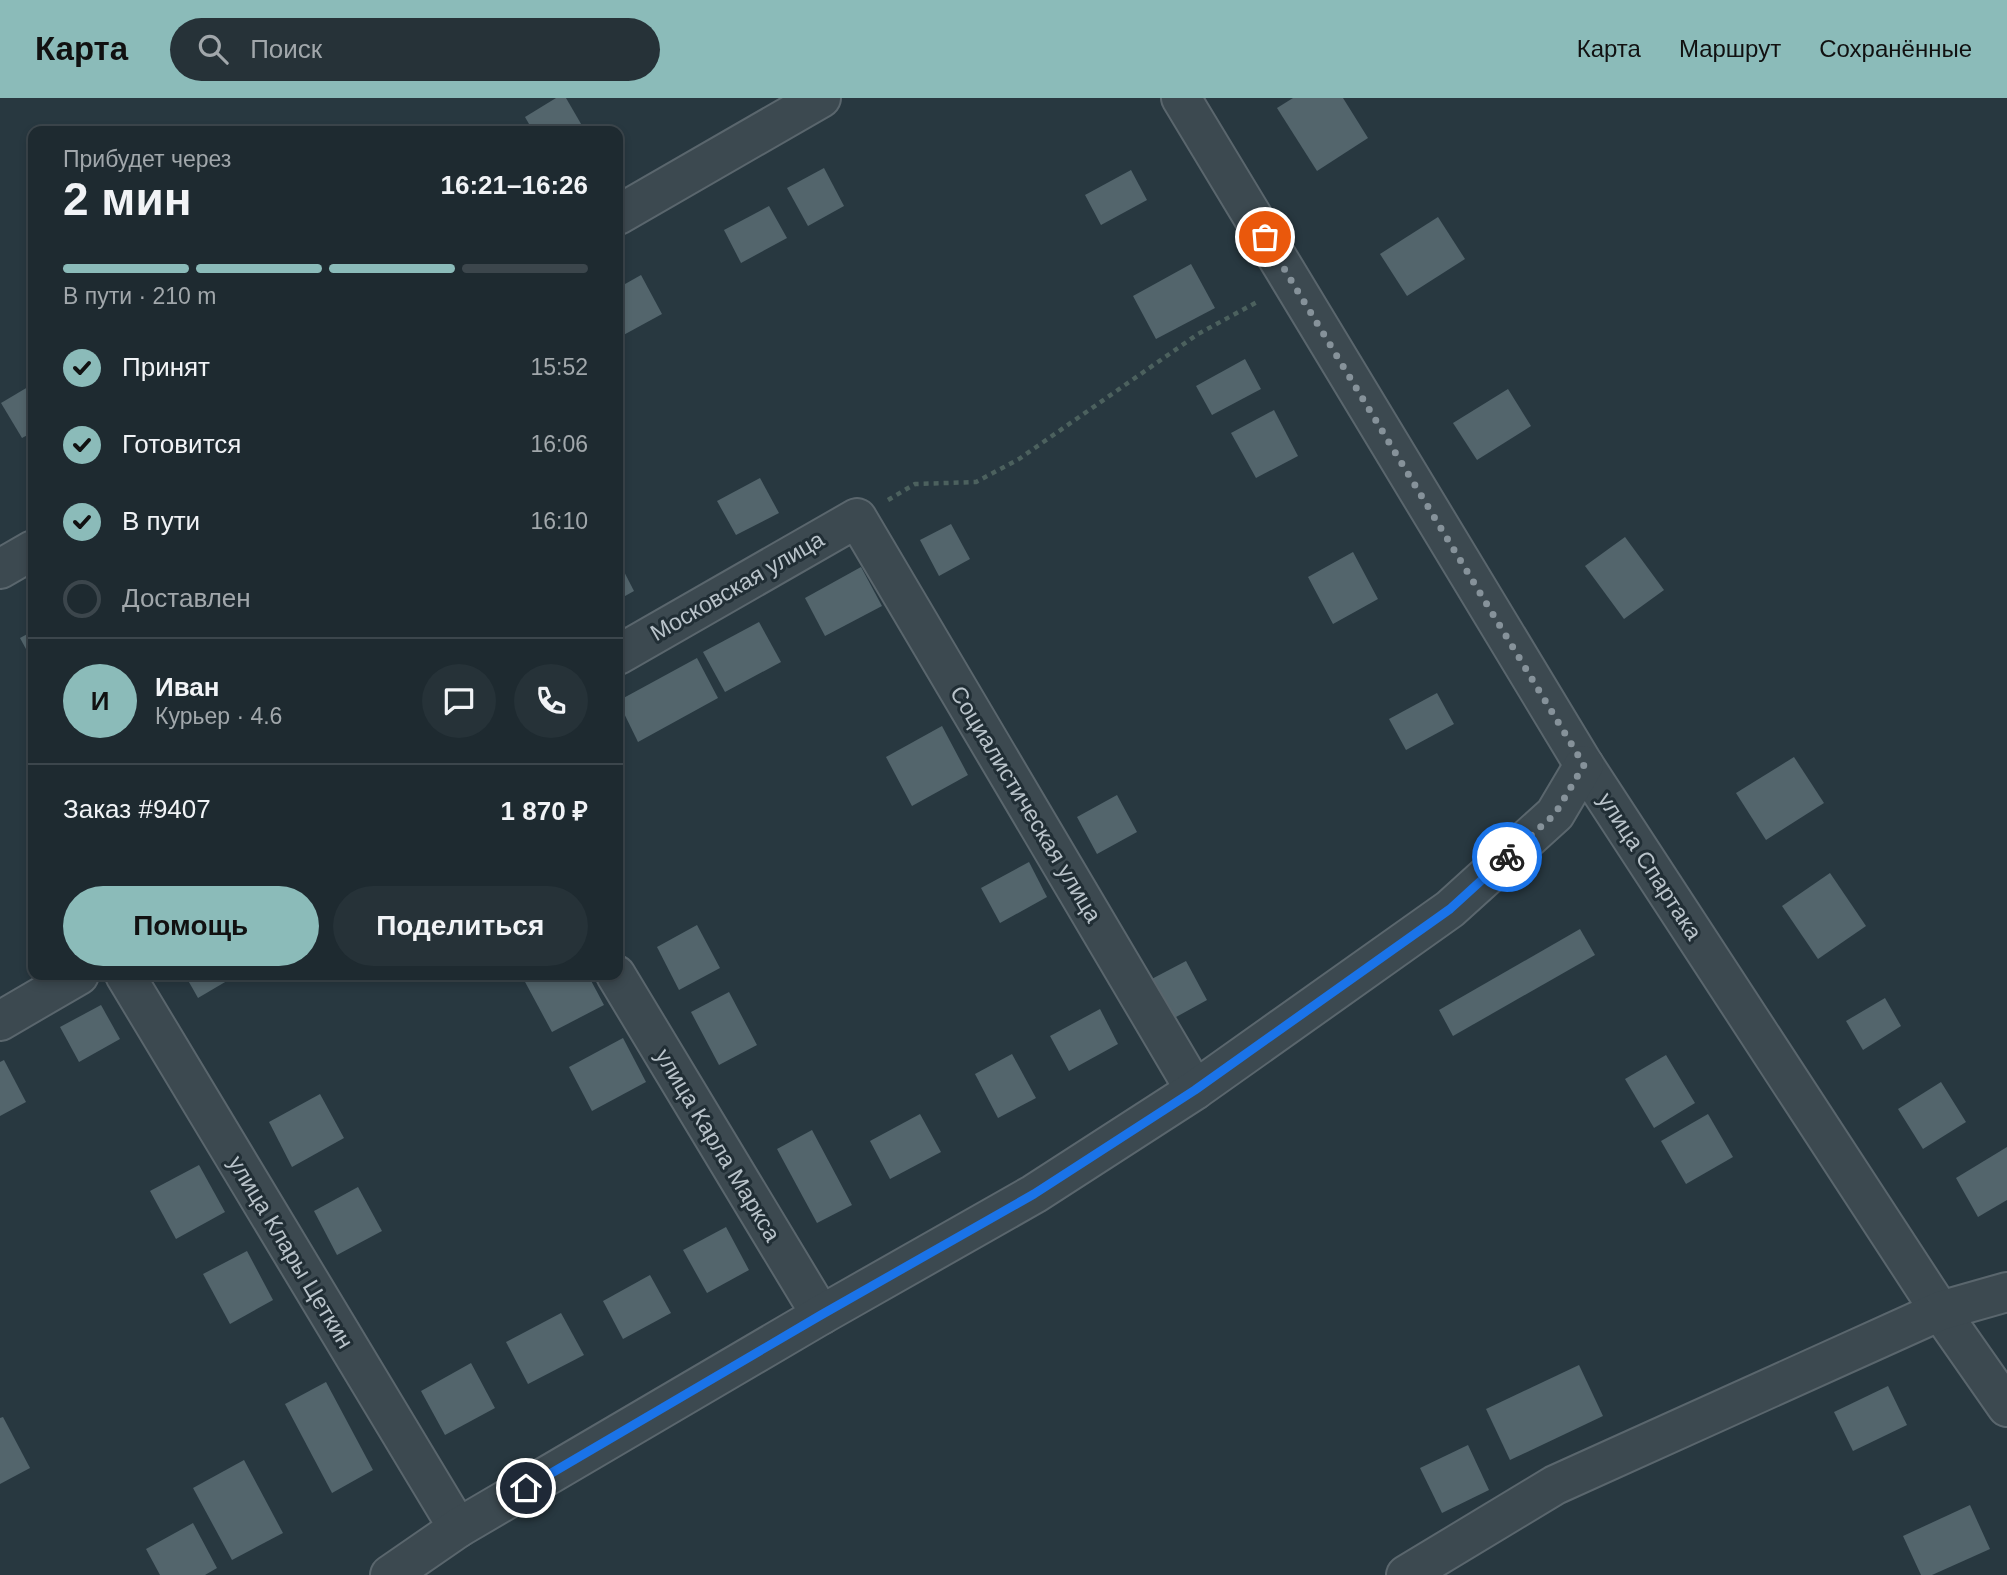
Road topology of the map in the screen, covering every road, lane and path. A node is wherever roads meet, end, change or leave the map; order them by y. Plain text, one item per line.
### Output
1 (821, 98) edge
2 (1181, 98) edge
3 (623, 212) edge
4 (1293, 283) junction
5 (857, 517) junction
6 (28, 553) edge
7 (0, 569) edge
8 (623, 652) edge
9 (1584, 765) junction
10 (70, 980) edge
11 (128, 980) edge
12 (619, 980) edge
13 (0, 1021) edge
14 (1195, 1090) junction
15 (2007, 1292) edge
16 (1940, 1311) junction
17 (821, 1315) junction
18 (2007, 1407) edge
19 (458, 1528) junction
20 (390, 1575) edge
21 (1406, 1575) edge

1 - 3 street
2 - 4 street, улица Спартака
4 - 5 path
4 - 9 street, улица Спартака
5 - 8 street, Московская улица
5 - 14 street, Социалистическая улица
6 - 7 street
9 - 14 street
9 - 16 street, улица Спартака
10 - 13 street
11 - 19 street, улица Клары Цеткин
12 - 17 street, улица Карла Маркса
14 - 17 street
15 - 16 street
16 - 18 street, улица Спартака
16 - 21 street
17 - 19 street
19 - 20 street

